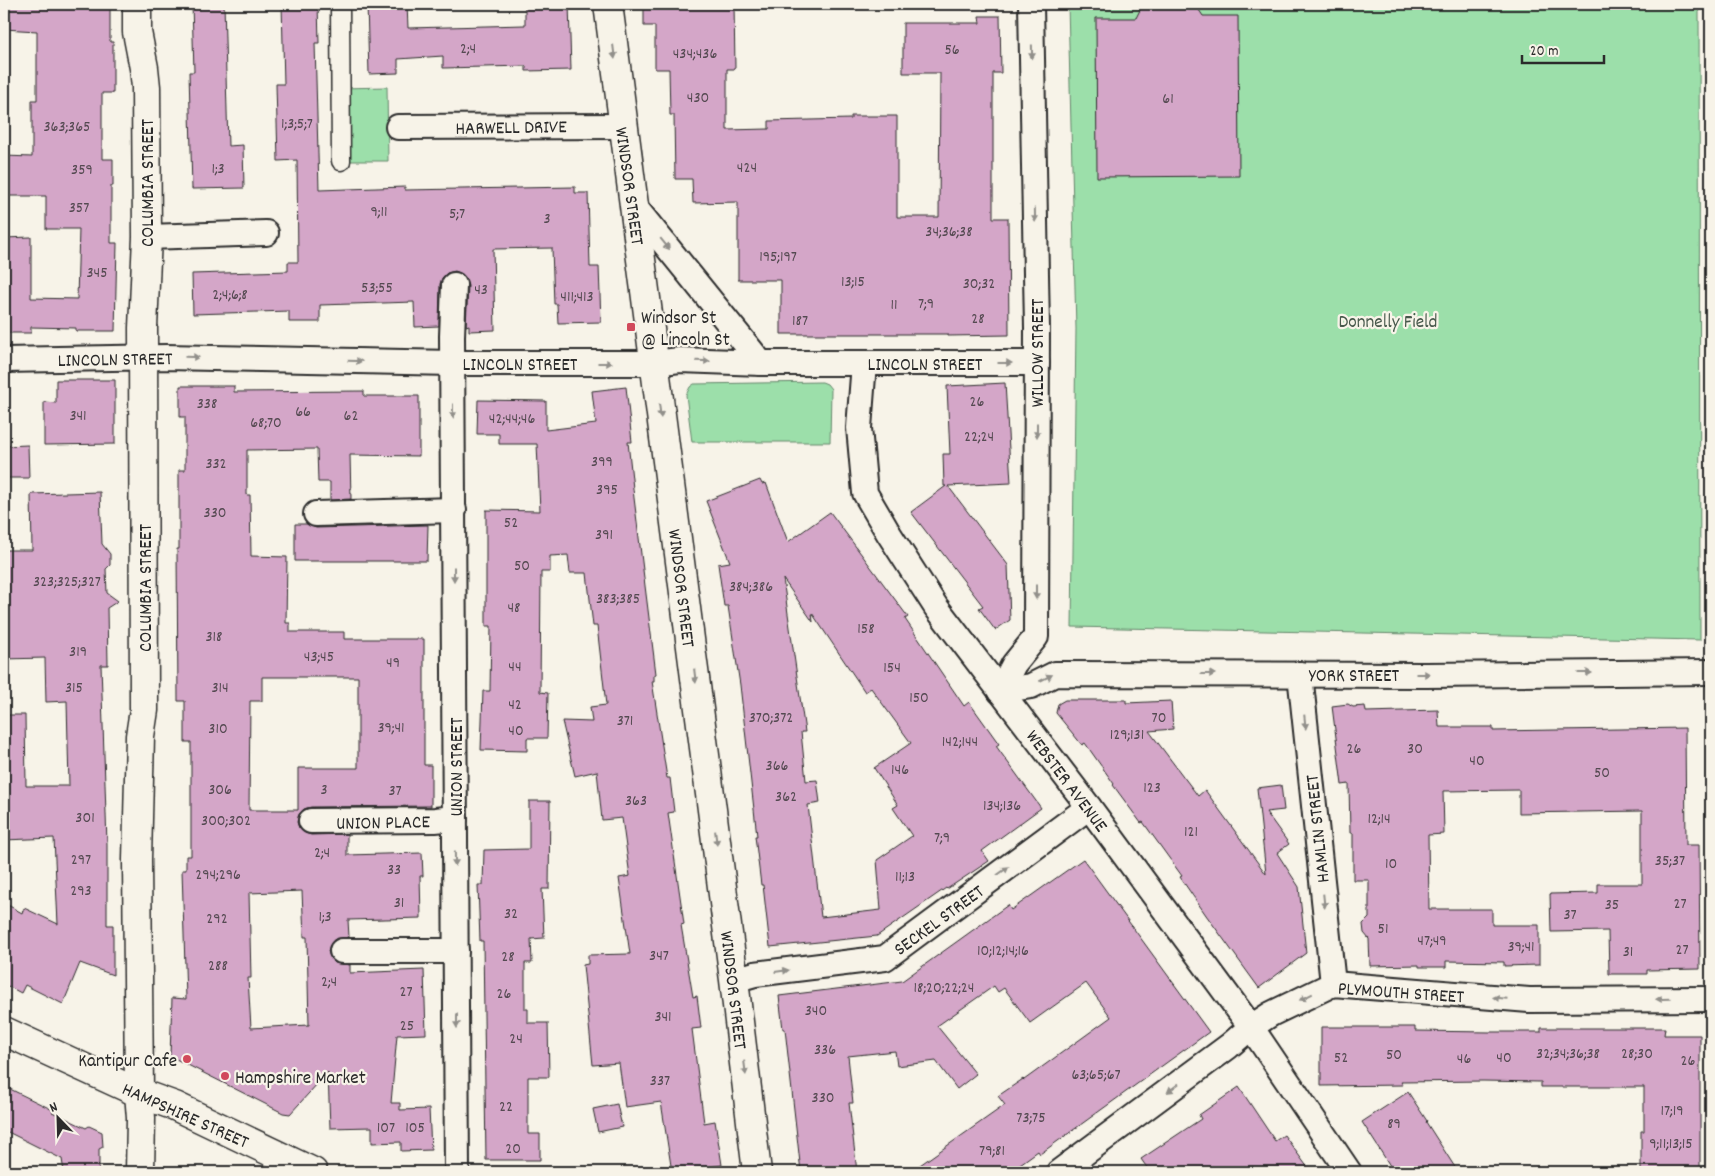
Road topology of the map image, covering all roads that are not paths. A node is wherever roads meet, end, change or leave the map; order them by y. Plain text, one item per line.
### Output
1 (137, 4) edge
2 (340, 4) edge
3 (608, 4) edge
4 (1031, 4) edge
5 (623, 126) junction
6 (398, 127) dead end
7 (341, 161) dead end
8 (634, 206) junction
9 (266, 232) dead end
10 (147, 237) junction
11 (454, 285) dead end
12 (143, 357) junction
13 (4, 360) edge
14 (453, 363) junction
15 (654, 363) junction
16 (761, 363) junction
17 (864, 363) junction
18 (1037, 363) junction
19 (454, 510) junction
20 (316, 514) dead end
21 (1711, 672) edge
22 (1300, 674) junction
23 (1000, 691) junction
24 (1090, 807) junction
25 (455, 818) junction
26 (311, 821) dead end
27 (342, 951) dead end
28 (456, 951) junction
29 (734, 980) junction
30 (1333, 984) junction
31 (1711, 999) edge
32 (1251, 1027) junction
33 (4, 1031) edge
34 (139, 1093) junction
35 (140, 1172) edge
36 (313, 1172) edge
37 (457, 1172) edge
38 (757, 1172) edge
39 (1059, 1172) edge
40 (1349, 1172) edge

1 - 10 main road, COLUMBIA STREET
2 - 7 street
3 -> 5 main road, WINDSOR STREET
4 -> 18 street, WILLOW STREET
5 - 6 street, HARWELL DRIVE
5 - 8 main road, WINDSOR STREET
8 - 15 main road, WINDSOR STREET
8 -> 16 street
9 - 10 street
10 - 12 main road, COLUMBIA STREET
11 - 14 street, UNION STREET
12 - 13 street, LINCOLN STREET
12 -> 14 street, LINCOLN STREET
12 - 34 main road, COLUMBIA STREET
14 -> 15 street, LINCOLN STREET
14 -> 19 street, UNION STREET
15 -> 16 street, LINCOLN STREET
15 -> 29 main road, WINDSOR STREET
16 - 17 street, LINCOLN STREET
17 -> 18 street, LINCOLN STREET
17 - 23 street, WEBSTER AVENUE
18 -> 23 street, WILLOW STREET
19 - 20 street
19 -> 25 street, UNION STREET
22 -> 21 street, YORK STREET
23 -> 22 street, YORK STREET
22 -> 30 street, HAMLIN STREET
23 - 24 street, WEBSTER AVENUE
29 -> 24 street, SECKEL STREET
24 - 32 street, WEBSTER AVENUE
25 - 26 street, UNION PLACE
25 -> 28 street, UNION STREET
27 - 28 street
28 -> 37 street, UNION STREET
29 -> 38 main road, WINDSOR STREET
31 -> 30 street, PLYMOUTH STREET
30 -> 32 street, PLYMOUTH STREET
32 -> 39 street, PLYMOUTH STREET
32 - 40 street, WEBSTER AVENUE
33 - 34 main road, HAMPSHIRE STREET
34 - 35 main road, COLUMBIA STREET
34 - 36 main road, HAMPSHIRE STREET

